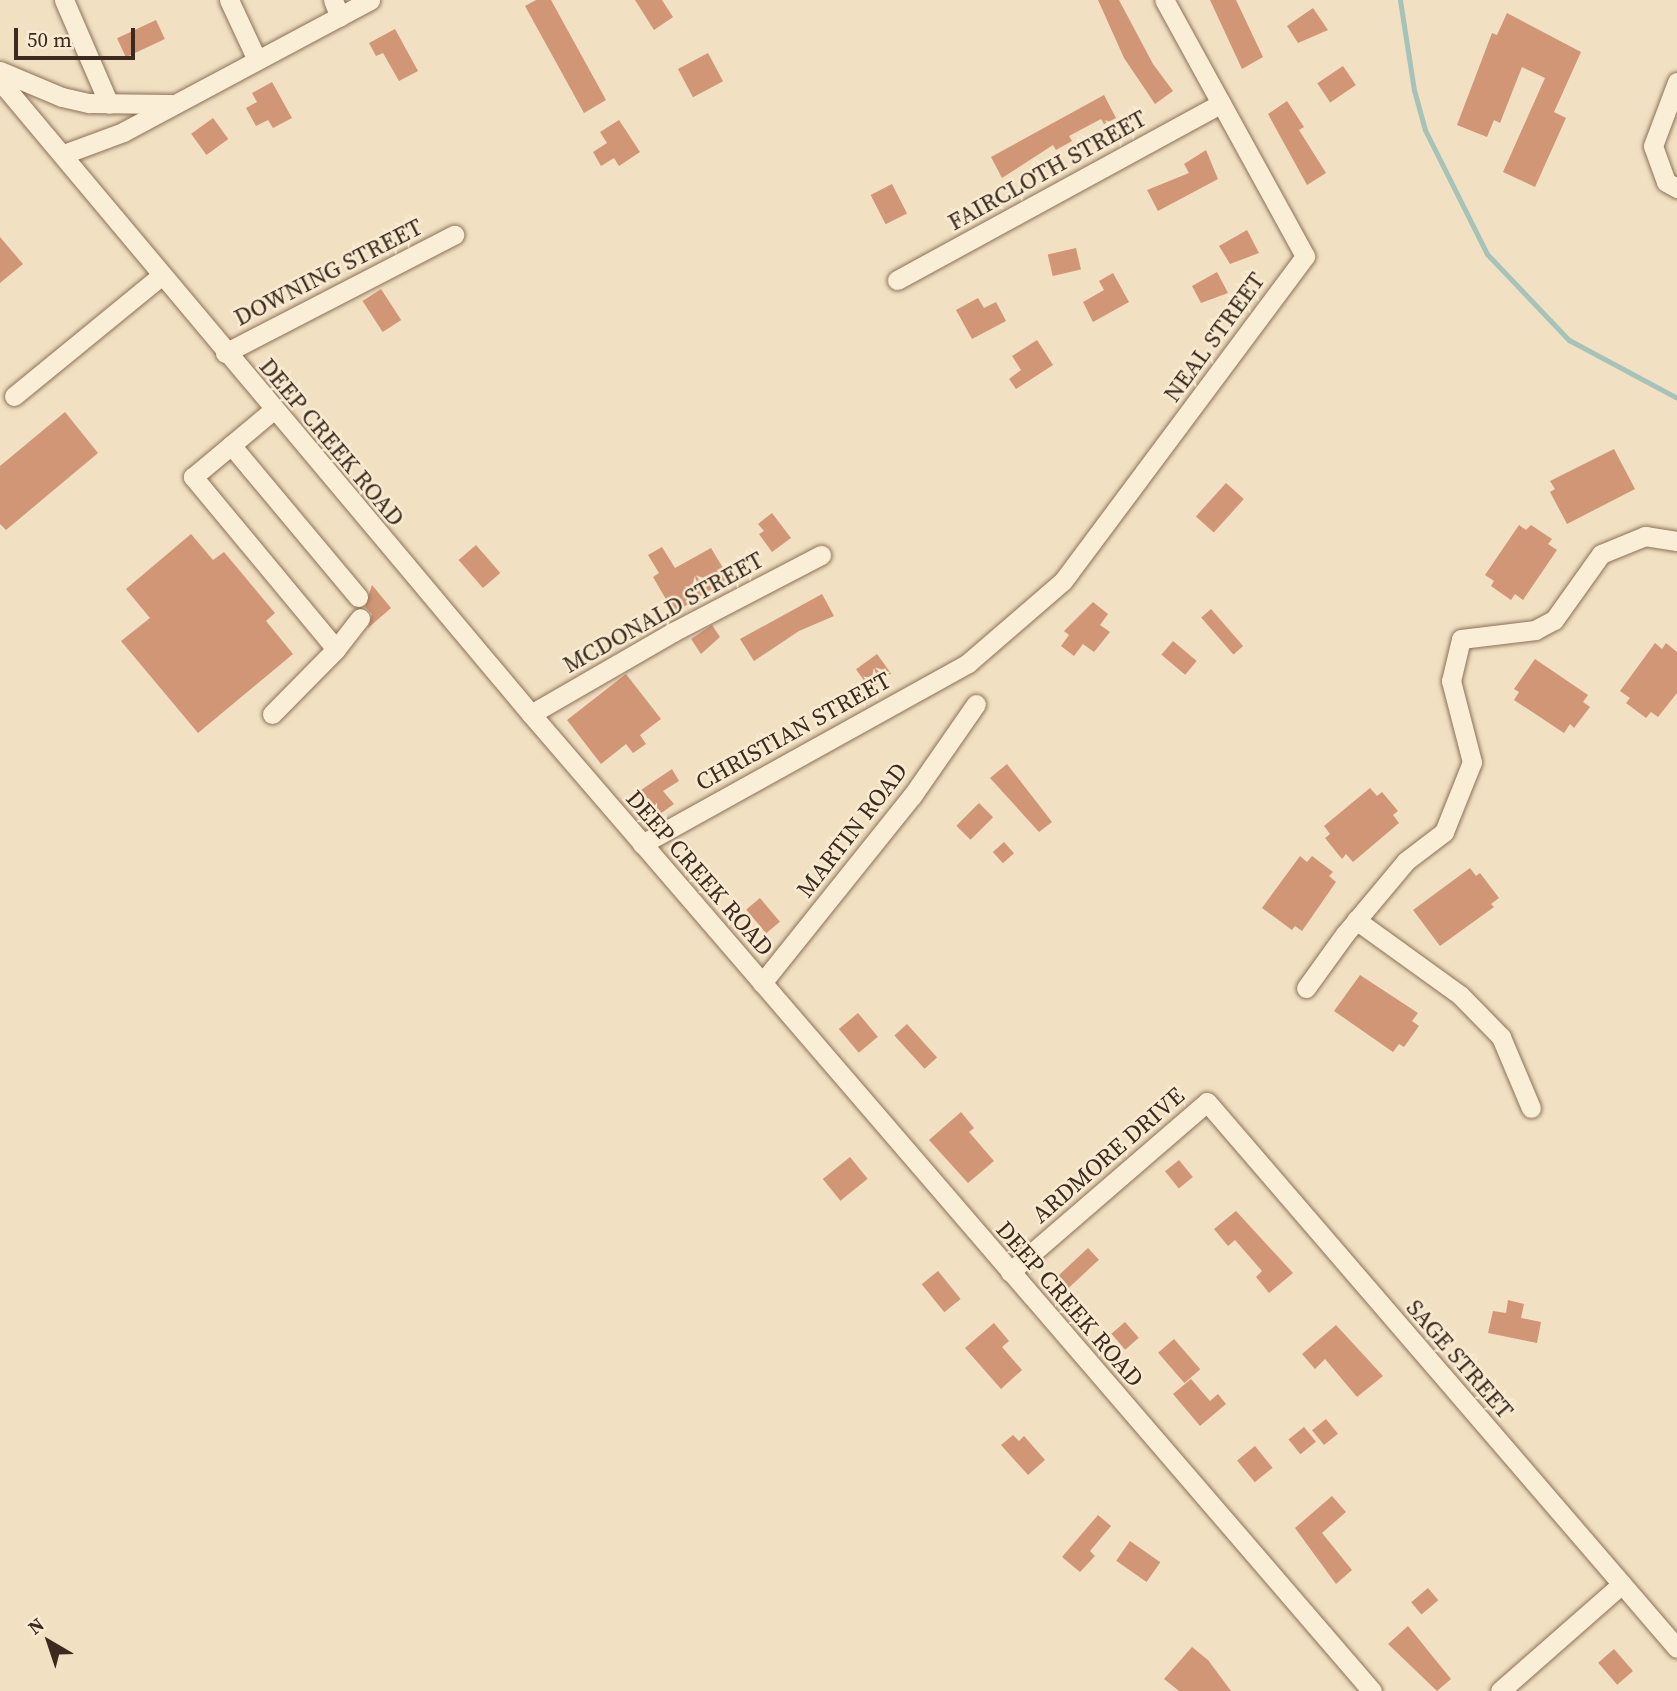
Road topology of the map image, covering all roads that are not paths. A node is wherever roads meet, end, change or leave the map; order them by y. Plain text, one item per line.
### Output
1 (64, 0) edge
2 (229, 0) edge
3 (370, 0) edge
4 (1164, 0) edge
5 (337, 8) edge
6 (257, 60) junction
7 (0, 71) edge
8 (0, 81) edge
9 (1677, 82) edge
10 (1221, 103) junction
11 (109, 104) junction
12 (175, 104) junction
13 (1671, 110) edge
14 (64, 154) junction
15 (1677, 188) edge
16 (454, 234) dead end
17 (162, 275) junction
18 (897, 279) dead end
19 (225, 353) junction
20 (13, 396) dead end
21 (273, 410) junction
22 (231, 445) junction
23 (1677, 541) edge
24 (821, 555) dead end
25 (358, 597) dead end
26 (360, 618) dead end
27 (336, 649) junction
28 (968, 663) joint
29 (976, 704) dead end
30 (272, 714) dead end
31 (531, 714) junction
32 (642, 844) junction
33 (1356, 920) junction
34 (762, 983) junction
35 (1306, 988) dead end
36 (1207, 1102) joint
37 (1531, 1108) dead end
38 (1010, 1272) junction
39 (1622, 1584) junction
40 (1677, 1648) edge
41 (1372, 1691) edge
42 (1500, 1691) edge

1 - 11 street
2 - 6 street
3 - 5 street
4 - 10 street, NEAL STREET
5 - 6 street
6 - 12 street
7 - 11 street
8 - 14 street, DEEP CREEK ROAD
9 - 13 street
10 - 18 street, FAIRCLOTH STREET
10 - 28 street, NEAL STREET
11 - 12 street
12 - 14 street
13 - 15 street
14 - 17 street, DEEP CREEK ROAD
16 - 19 street, DOWNING STREET
17 - 19 street, DEEP CREEK ROAD
17 - 20 street
19 - 21 street, DEEP CREEK ROAD
21 - 22 street
21 - 31 street, DEEP CREEK ROAD
22 - 25 street
22 - 27 street
23 - 33 street
24 - 31 street, MCDONALD STREET
26 - 27 street
27 - 30 street
28 - 32 street, CHRISTIAN STREET
29 - 34 street, MARTIN ROAD
31 - 32 street, DEEP CREEK ROAD
32 - 34 street, DEEP CREEK ROAD
33 - 35 street
33 - 37 street
34 - 38 street, DEEP CREEK ROAD
36 - 38 street, ARDMORE DRIVE
36 - 39 street, SAGE STREET
38 - 41 street, DEEP CREEK ROAD
39 - 40 street, SAGE STREET
39 - 42 street

